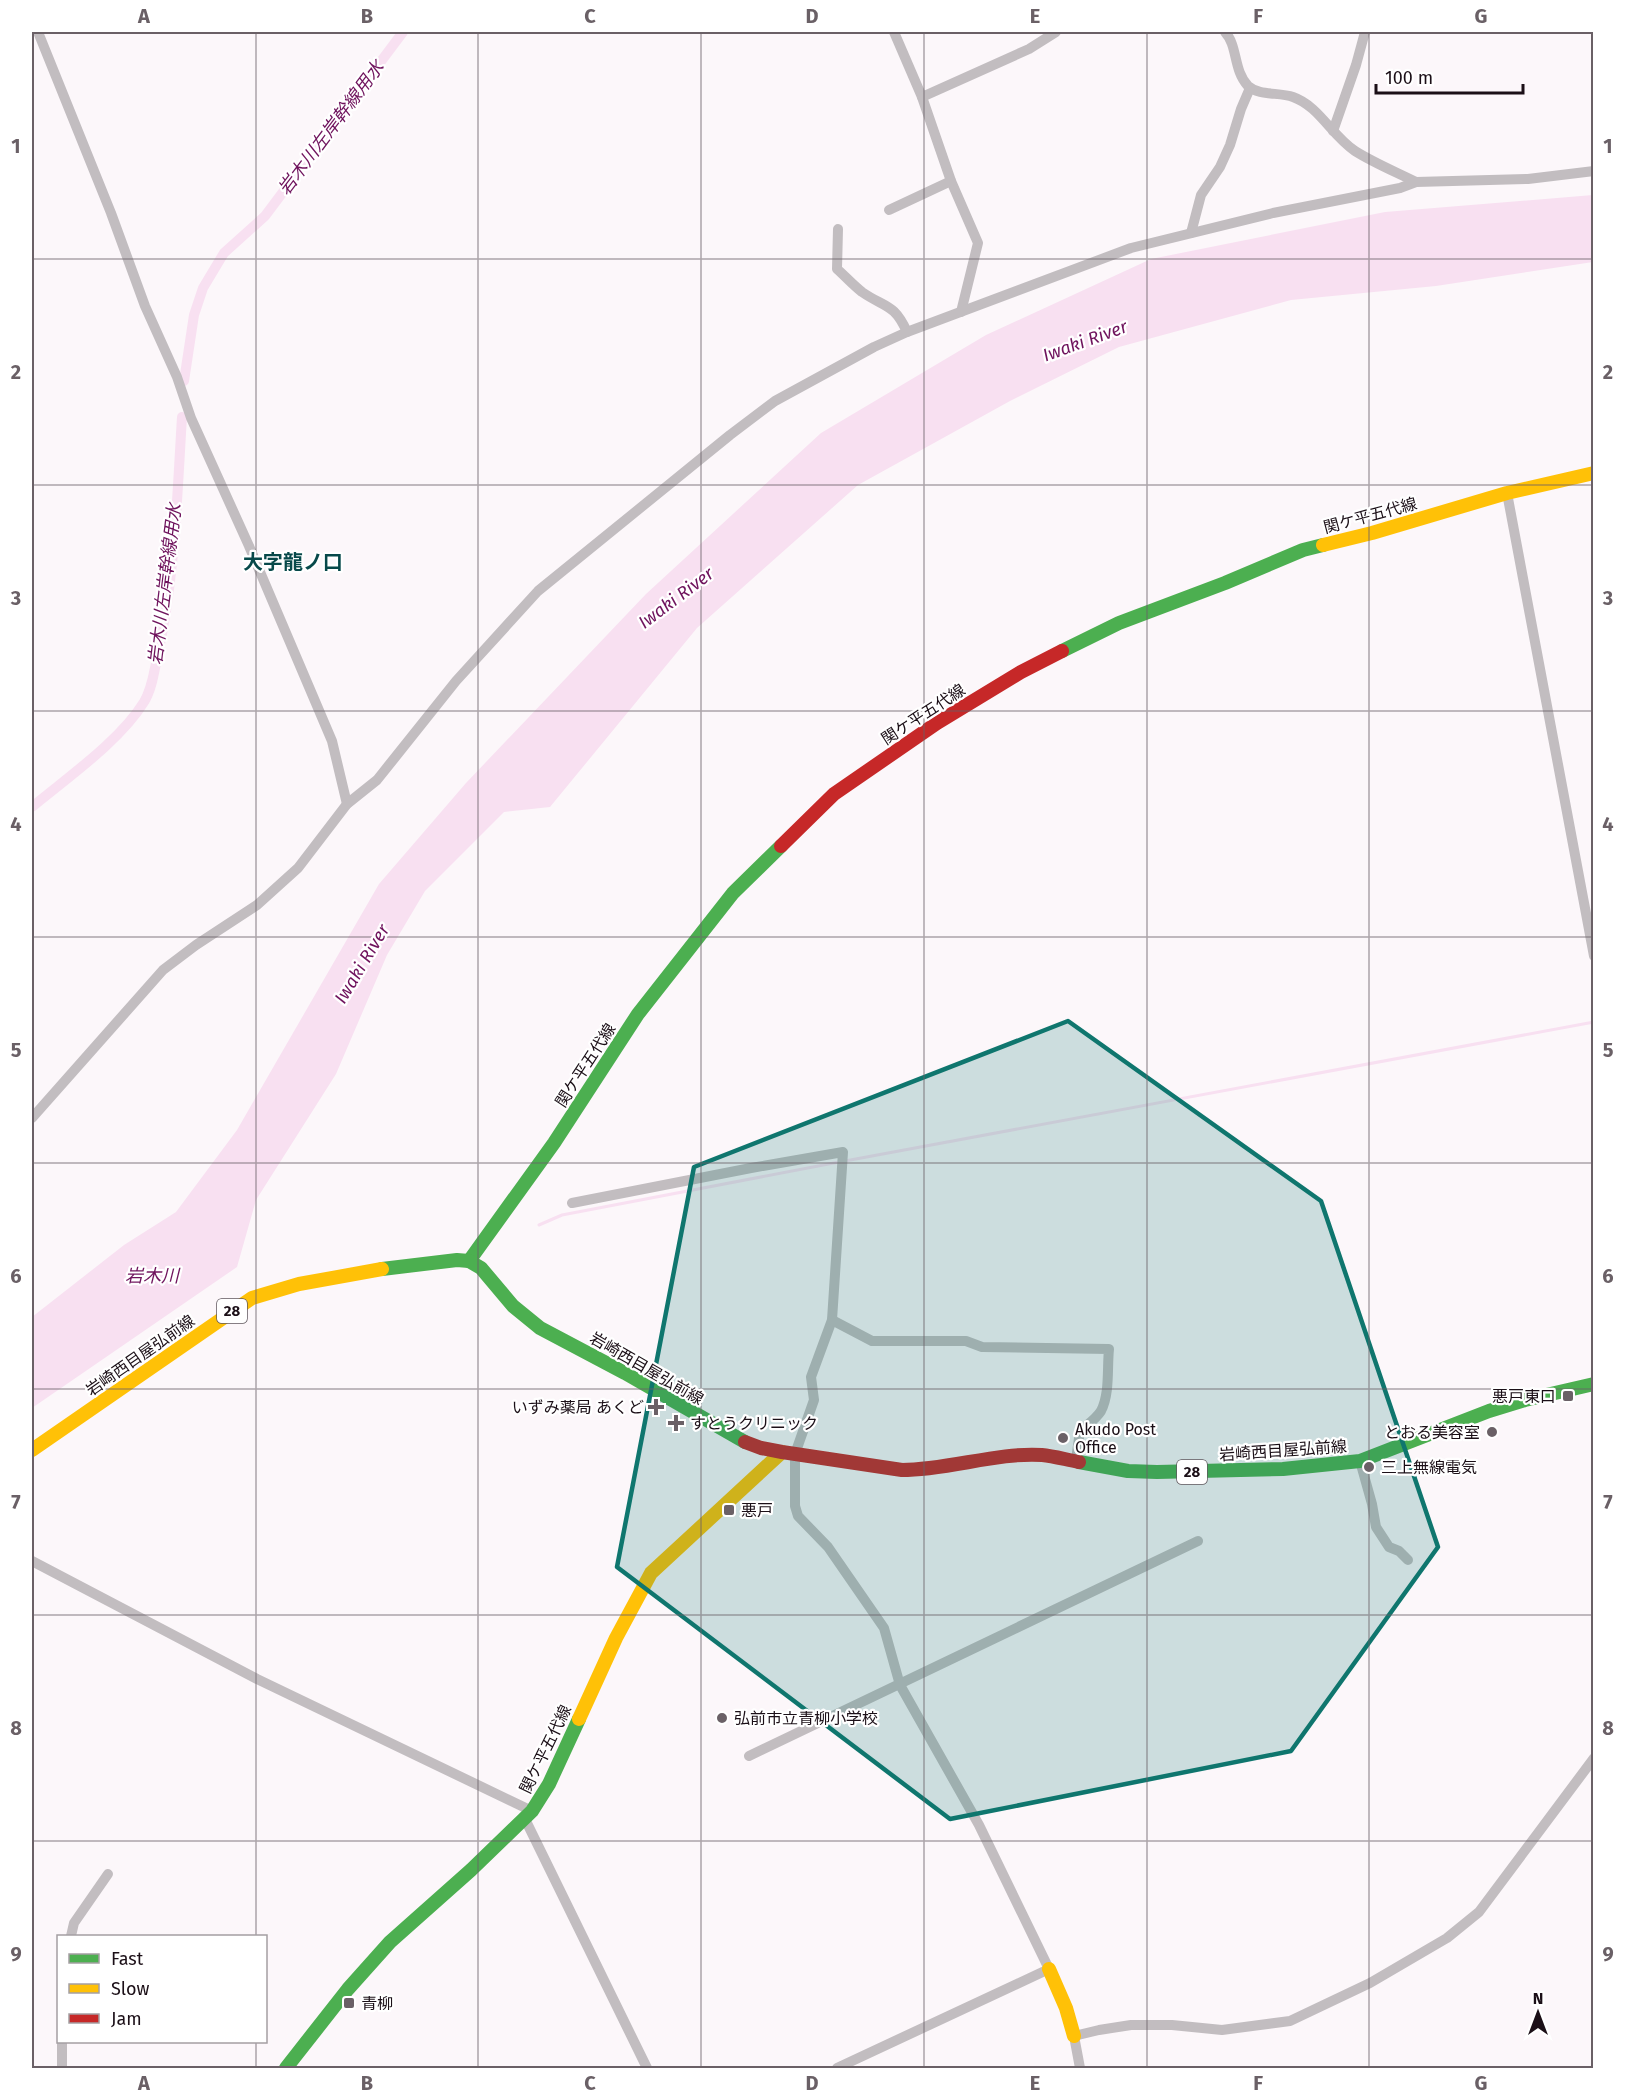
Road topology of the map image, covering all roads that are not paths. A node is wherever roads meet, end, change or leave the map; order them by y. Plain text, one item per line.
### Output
1 (38, 32) edge
2 (894, 32) edge
3 (1056, 32) edge
4 (1225, 32) edge
5 (1365, 32) edge
6 (1250, 88) junction
7 (922, 96) junction
8 (1332, 131) junction
9 (1593, 171) edge
10 (951, 181) junction
11 (1416, 182) junction
12 (889, 210) dead end
13 (838, 229) dead end
14 (1191, 233) junction
15 (961, 312) junction
16 (907, 332) junction
17 (1593, 473) edge
18 (1507, 493) junction
19 (347, 804) junction
20 (1593, 956) edge
21 (32, 1118) edge
22 (572, 1203) dead end
23 (469, 1261) junction
24 (832, 1320) junction
25 (1593, 1384) edge
26 (32, 1450) edge
27 (788, 1453) junction
28 (1076, 1460) junction
29 (1360, 1461) junction
30 (1198, 1541) dead end
31 (1408, 1560) dead end
32 (32, 1561) edge
33 (900, 1685) junction
34 (749, 1756) dead end
35 (1593, 1758) edge
36 (529, 1815) junction
37 (108, 1874) dead end
38 (71, 1935) edge
39 (1049, 1969) junction
40 (1074, 2036) junction
41 (62, 2043) edge
42 (62, 2068) edge
43 (286, 2068) edge
44 (647, 2068) edge
45 (837, 2068) edge
46 (1080, 2068) edge

1 - 19 street
2 - 7 street
3 - 7 street
4 - 6 street
5 - 8 street
6 - 8 street
6 - 14 street
7 - 10 street
8 - 11 street
9 - 11 street
10 - 12 street
10 - 15 street
11 - 14 street
13 - 16 street
14 - 15 street
15 - 16 street
16 - 19 street
17 - 18 main road, 関ケ平五代線
18 - 20 street
18 - 23 main road, 関ケ平五代線
19 - 21 street
22 - 24 street
23 - 26 main road, 岩崎西目屋弘前線 / 28
23 - 27 main road, 岩崎西目屋弘前線 / 28
24 - 27 street
24 - 28 street
25 - 29 main road, 岩崎西目屋弘前線 / 28
27 - 28 main road, 岩崎西目屋弘前線 / 28
27 - 33 street
27 - 36 main road, 関ケ平五代線
28 - 29 main road, 岩崎西目屋弘前線 / 28
29 - 31 street
30 - 33 street
32 - 36 street
33 - 34 street
33 - 39 street
35 - 40 street
36 - 43 main road, 関ケ平五代線
36 - 44 street
37 - 38 street
39 - 40 main road
39 - 45 street
40 - 46 street
41 - 42 street

